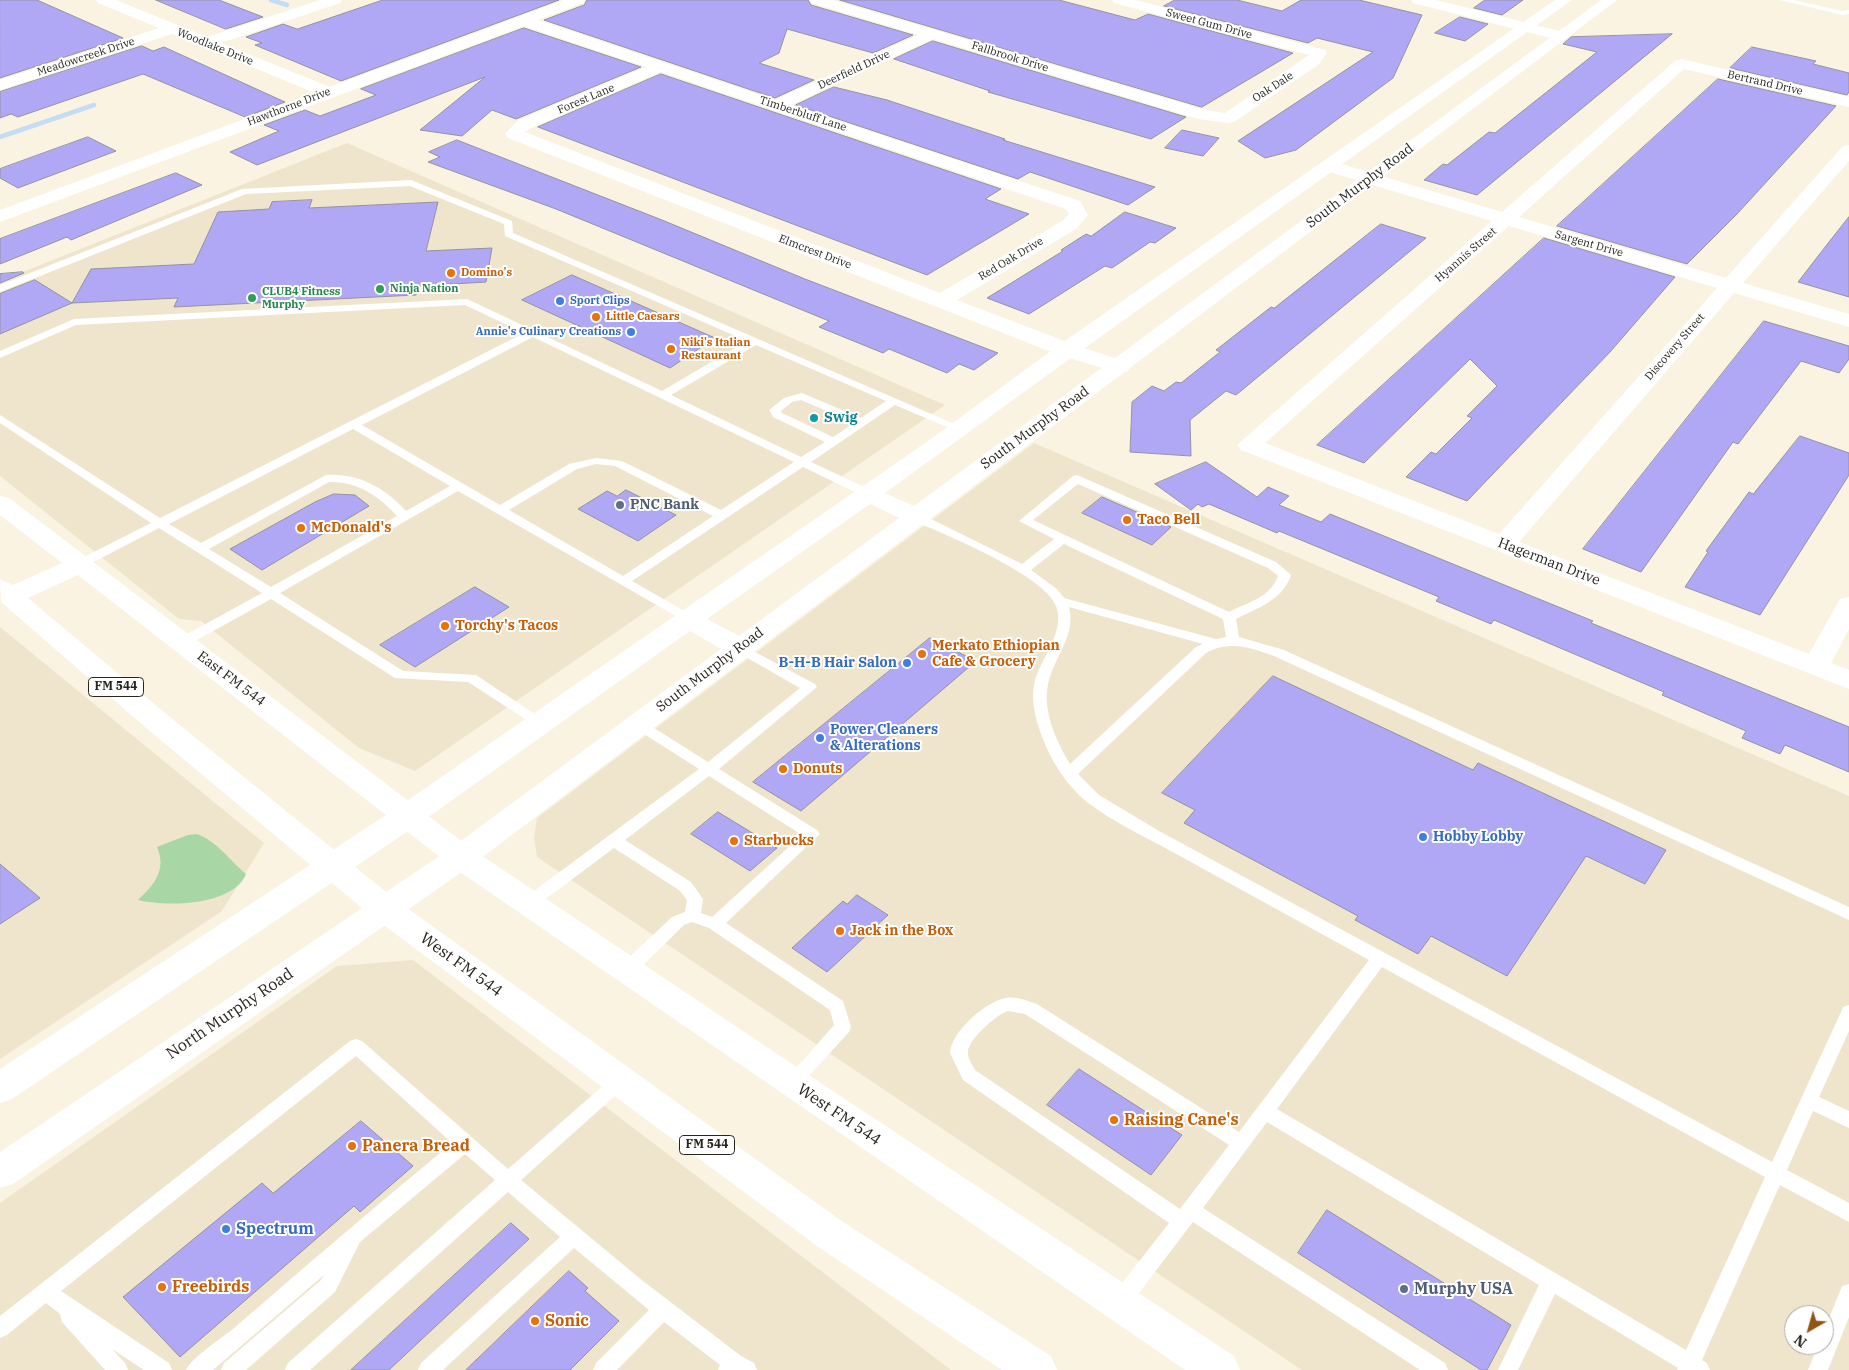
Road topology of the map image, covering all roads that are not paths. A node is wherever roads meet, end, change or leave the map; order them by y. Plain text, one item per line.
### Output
1 (103, 0) edge
2 (335, 0) edge
3 (578, 0) edge
4 (821, 0) edge
5 (1119, 0) edge
6 (1418, 0) edge
7 (1565, 0) edge
8 (1610, 0) edge
9 (1784, 0) edge
10 (1847, 13) edge
11 (522, 20) junction
12 (1527, 27) junction
13 (171, 29) junction
14 (932, 34) junction
15 (1562, 36) junction
16 (206, 43) junction
17 (1299, 47) joint
18 (1681, 64) joint
19 (661, 66) junction
20 (0, 85) edge
21 (328, 92) junction
22 (1849, 102) edge
23 (777, 105) junction
24 (1204, 115) joint
25 (514, 134) joint
26 (1849, 150) edge
27 (1329, 166) junction
28 (1370, 179) junction
29 (1079, 215) joint
30 (0, 216) edge
31 (1507, 220) junction
32 (1729, 285) junction
33 (0, 289) edge
34 (941, 301) junction
35 (1849, 321) edge
36 (533, 332) junction
37 (754, 340) junction
38 (1067, 350) junction
39 (0, 355) edge
40 (1119, 367) junction
41 (663, 395) junction
42 (894, 401) junction
43 (0, 418) edge
44 (862, 422) junction
45 (354, 425) junction
46 (960, 429) junction
47 (833, 441) junction
48 (1250, 445) joint
49 (802, 462) junction
50 (458, 486) junction
51 (868, 493) junction
52 (0, 503) edge
53 (500, 510) junction
54 (405, 516) junction
55 (721, 516) junction
56 (915, 516) junction
57 (161, 524) junction
58 (1062, 538) junction
59 (1502, 544) junction
60 (200, 549) junction
61 (80, 564) junction
62 (1023, 570) junction
63 (623, 581) junction
64 (272, 593) junction
65 (3, 596) edge
66 (1060, 601) junction
67 (1849, 605) edge
68 (1229, 616) junction
69 (688, 619) junction
70 (1233, 639) junction
71 (183, 642) junction
72 (1213, 642) junction
73 (740, 648) junction
74 (1815, 667) junction
75 (1849, 680) edge
76 (539, 723) junction
77 (638, 724) junction
78 (709, 769) junction
79 (1068, 774) junction
80 (409, 814) junction
81 (614, 840) junction
82 (461, 857) junction
83 (332, 864) junction
84 (529, 903) junction
85 (384, 909) junction
86 (1849, 914) edge
87 (692, 916) junction
88 (714, 924) junction
89 (1380, 957) junction
90 (627, 970) junction
91 (1849, 1012) edge
92 (620, 1081) junction
93 (792, 1083) junction
94 (0, 1088) edge
95 (1809, 1100) junction
96 (1264, 1111) junction
97 (1849, 1120) edge
98 (1240, 1142) junction
99 (466, 1143) junction
100 (0, 1172) edge
101 (1776, 1173) junction
102 (508, 1181) junction
103 (1849, 1213) edge
104 (1187, 1216) junction
105 (353, 1236) junction
106 (574, 1236) junction
107 (1551, 1282) junction
108 (1849, 1293) edge
109 (52, 1296) junction
110 (1119, 1303) junction
111 (663, 1310) junction
112 (0, 1328) edge
113 (736, 1368) edge
114 (1692, 1368) edge
115 (118, 1370) edge
116 (162, 1370) edge
117 (196, 1370) edge
118 (231, 1370) edge
119 (296, 1370) edge
120 (428, 1370) edge
121 (603, 1370) edge
122 (1037, 1370) edge
123 (1220, 1370) edge
124 (1438, 1370) edge
125 (1508, 1370) edge
126 (1818, 1370) edge

1 - 13 street, Woodlake Drive
2 - 16 street
3 - 11 street, Hawthorne Drive
4 - 14 street, Fallbrook Drive
5 - 17 street, Sweet Gum Drive
6 - 12 street
7 - 12 street
8 - 15 street, South Murphy Road
9 - 10 lane
11 - 19 street, Timberbluff Lane
11 - 21 street, Hawthorne Drive
12 - 15 street
12 - 27 street
13 - 16 street, Woodlake Drive
13 - 20 street, Meadowcreek Drive
14 - 23 street, Deerfield Drive
14 - 24 street, Fallbrook Drive
15 - 28 street, South Murphy Road
16 - 21 street, Woodlake Drive
17 - 24 street, Oak Dale
18 - 22 street, Bertrand Drive
18 - 31 street, Hyannis Street
19 - 23 street, Timberbluff Lane
19 - 25 street, Forest Lane
21 - 30 street, Hawthorne Drive
23 - 29 street, Timberbluff Lane
25 - 34 street, Elmcrest Drive
26 - 32 street, Discovery Street
27 - 28 street, Sargent Drive
27 - 38 street
28 - 31 street, Sargent Drive
28 - 40 street, South Murphy Road
29 - 34 street, Red Oak Drive
31 - 32 street, Sargent Drive
31 - 48 street, Hyannis Street
32 - 35 street, Sargent Drive
32 - 59 street, Discovery Street
33 - 37 lane
34 - 38 street, Elmcrest Drive
36 - 39 lane
36 - 41 lane
36 - 45 lane
37 - 41 lane
37 - 42 lane
38 - 40 street, Elmcrest Drive
38 - 46 street
40 - 56 street, South Murphy Road
41 - 49 lane
42 - 44 lane
42 - 46 lane
43 - 57 lane
44 - 47 lane
44 - 47 lane
45 - 50 lane
45 - 57 lane
46 - 51 street
47 - 49 lane
48 - 59 street, Hagerman Drive
49 - 51 lane
49 - 55 lane
50 - 53 lane
50 - 54 lane
51 - 56 street
51 - 69 street
52 - 61 street, East FM 544
53 - 55 lane
53 - 63 lane
54 - 60 lane
54 - 64 lane
55 - 63 lane
56 - 62 lane
56 - 73 street, South Murphy Road
57 - 60 lane
57 - 61 lane
58 - 62 lane
58 - 68 lane
58 - 68 lane
59 - 74 street, Hagerman Drive
60 - 64 lane
61 - 65 street
61 - 71 street, East FM 544
62 - 66 lane
63 - 69 lane
64 - 71 lane
64 - 76 lane
65 - 83 street, FM 544
66 - 72 lane
66 - 79 lane
67 - 74 street
68 - 70 lane
69 - 73 street
69 - 76 street
70 - 72 lane
70 - 86 lane
71 - 80 street, East FM 544
72 - 79 lane
73 - 77 street, South Murphy Road
73 - 78 lane
74 - 75 street, Hagerman Drive
76 - 80 street
77 - 78 lane
77 - 82 street, South Murphy Road
78 - 81 lane
78 - 88 lane
79 - 89 lane
80 - 82 street, East FM 544
80 - 83 street
81 - 84 lane
81 - 87 lane
82 - 84 street, West FM 544
82 - 85 street, North Murphy Road
83 - 85 street, West FM 544 / FM 544
83 - 94 street
84 - 90 street, West FM 544
85 - 92 street, West FM 544 / FM 544
85 - 100 street, North Murphy Road
87 - 88 lane
87 - 90 lane
88 - 93 lane
89 - 96 lane
89 - 101 lane
90 - 93 street, West FM 544
91 - 95 lane
92 - 102 lane
92 - 122 street, West FM 544 / FM 544
93 - 110 street, West FM 544
95 - 97 lane
95 - 101 lane
96 - 98 lane
96 - 107 lane
98 - 104 lane
98 - 104 lane
99 - 102 lane
99 - 105 lane
99 - 109 lane
101 - 103 lane
101 - 114 lane
102 - 106 lane
102 - 119 lane
104 - 110 lane
104 - 124 lane
105 - 117 lane
105 - 118 lane
106 - 111 lane
106 - 120 lane
107 - 114 lane
107 - 125 lane
108 - 126 lane
109 - 112 lane
109 - 115 lane
109 - 116 lane
110 - 123 street, West FM 544
111 - 113 lane
111 - 121 lane

